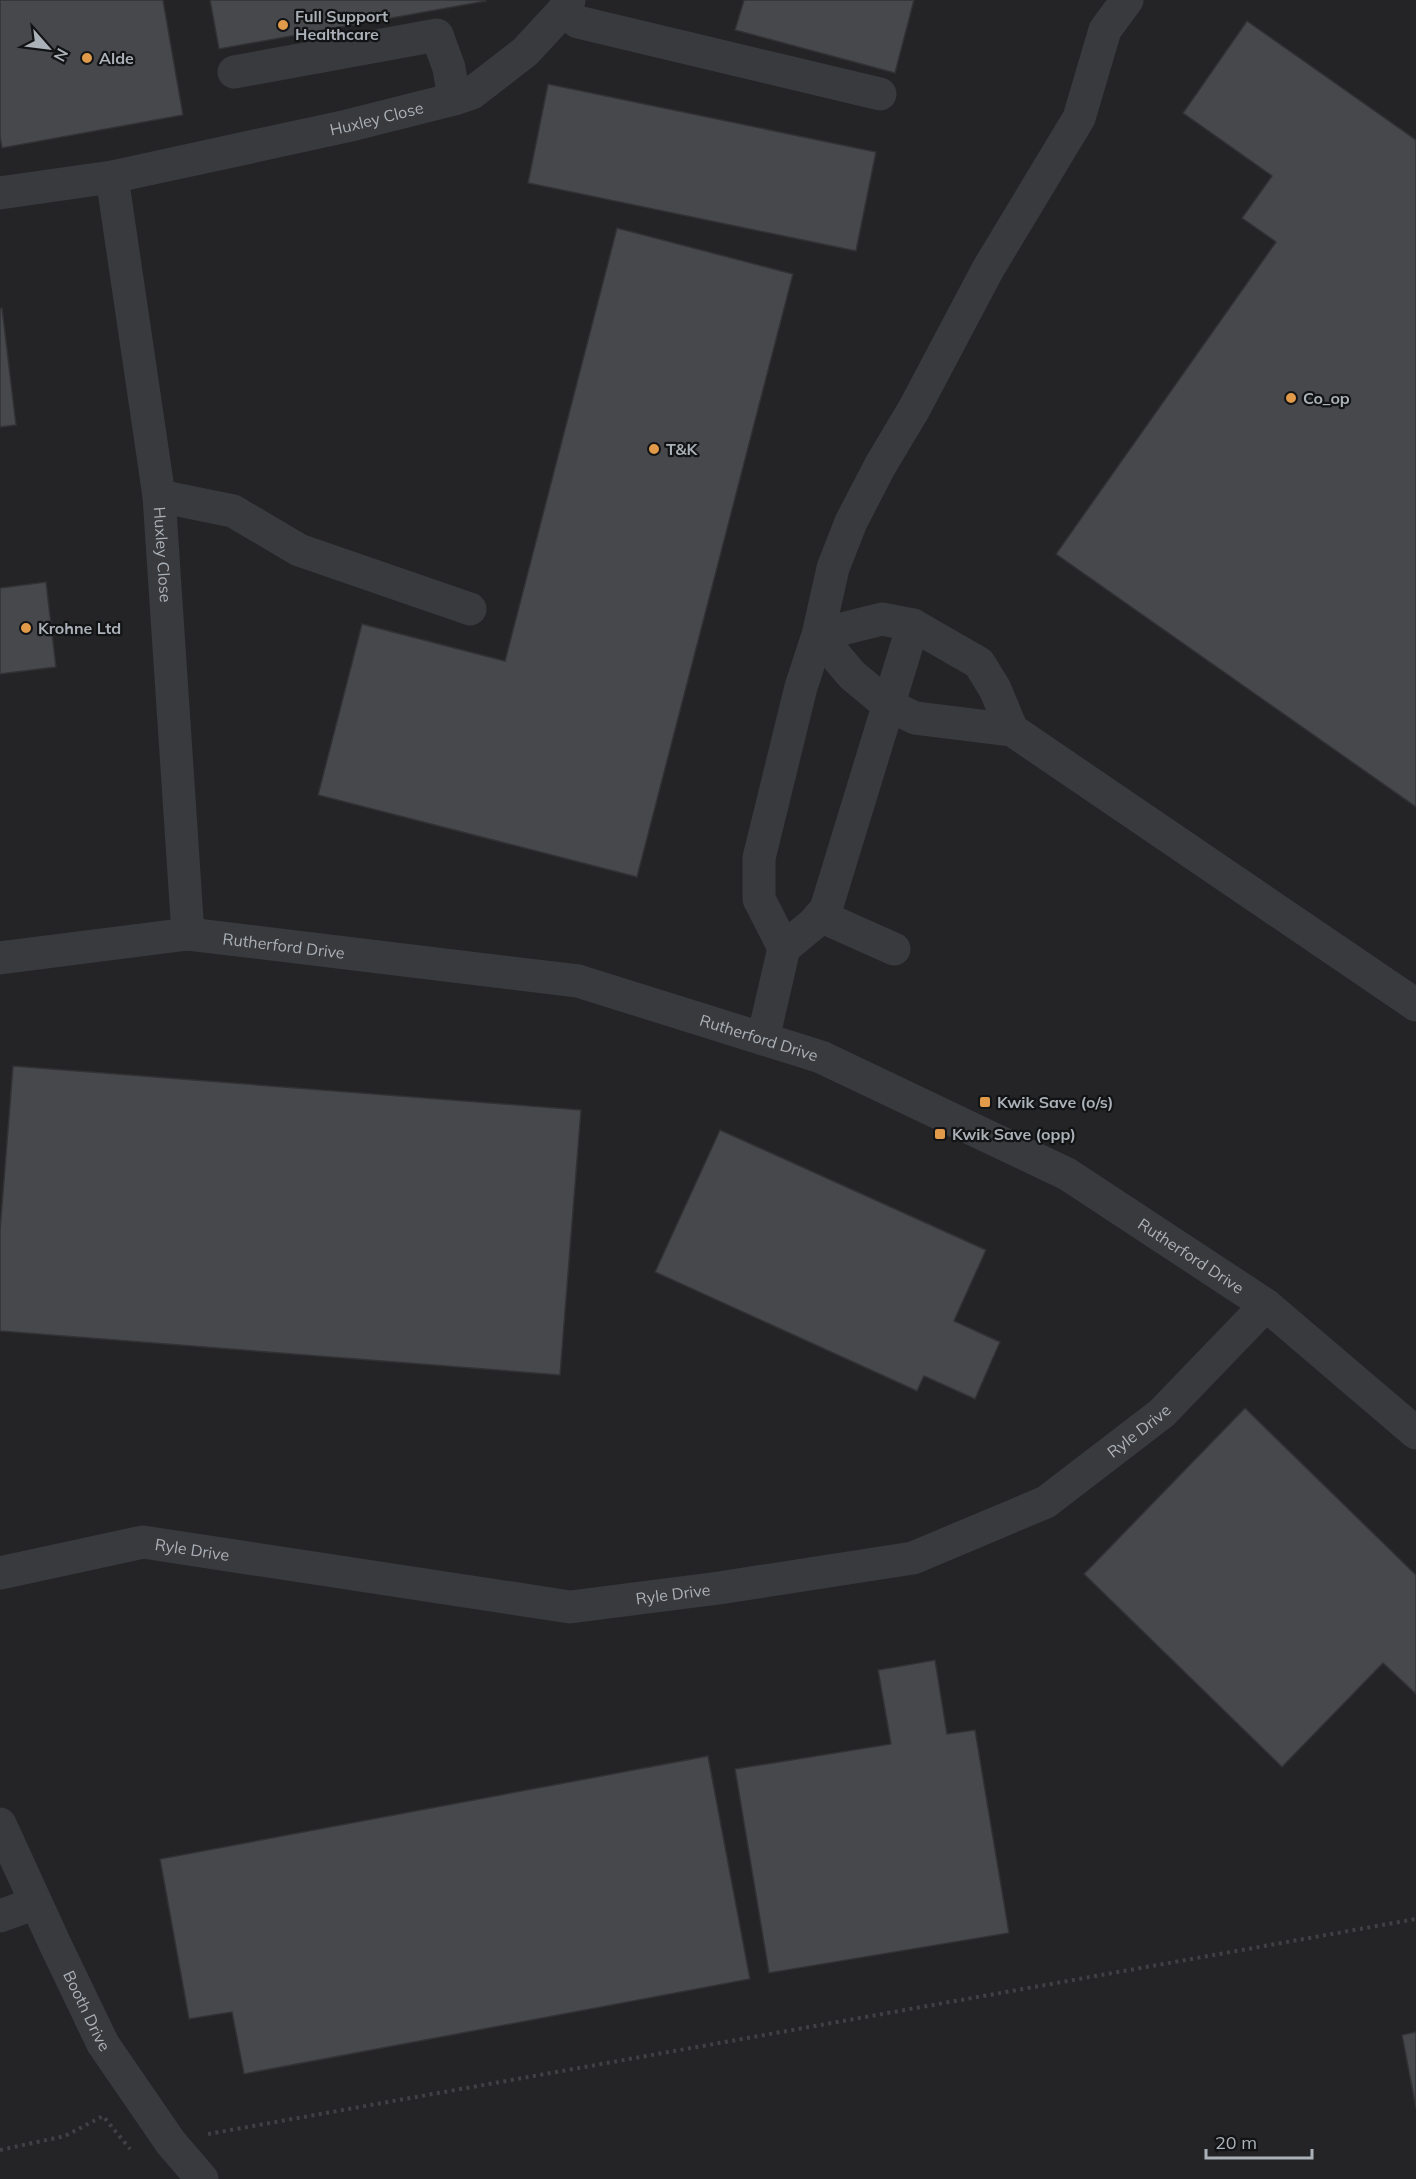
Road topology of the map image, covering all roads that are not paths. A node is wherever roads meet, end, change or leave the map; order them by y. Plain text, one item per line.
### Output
1 (1127, 0) edge
2 (566, 6) edge
3 (234, 72) dead end
4 (880, 94) dead end
5 (454, 99) junction
6 (112, 177) junction
7 (0, 193) edge
8 (159, 496) junction
9 (470, 609) dead end
10 (914, 625) junction
11 (818, 635) junction
12 (888, 705) junction
13 (1012, 730) junction
14 (820, 916) junction
15 (188, 934) junction
16 (784, 948) junction
17 (894, 949) dead end
18 (0, 958) edge
19 (1416, 1005) edge
20 (763, 1039) junction
21 (1266, 1305) junction
22 (1416, 1433) edge
23 (0, 1573) edge
24 (0, 1824) edge
25 (36, 1903) junction
26 (0, 1916) edge
27 (202, 2179) edge

1 - 11 street
2 - 4 street
2 - 5 street, Huxley Close
3 - 5 street
5 - 6 street, Huxley Close
6 - 7 street, Huxley Close
6 - 8 street, Huxley Close
8 - 9 street
8 - 15 street, Huxley Close
10 - 11 street
10 - 12 street
10 - 13 street
11 - 12 street
11 - 16 street
12 - 13 street
12 - 14 street
13 - 19 street
14 - 16 street
14 - 17 street
15 - 18 street, Rutherford Drive
15 - 20 street, Rutherford Drive
16 - 20 street
20 - 21 street, Rutherford Drive
21 - 22 street, Rutherford Drive
21 - 23 street, Ryle Drive
24 - 25 street, Booth Drive
25 - 26 street
25 - 27 street, Booth Drive

